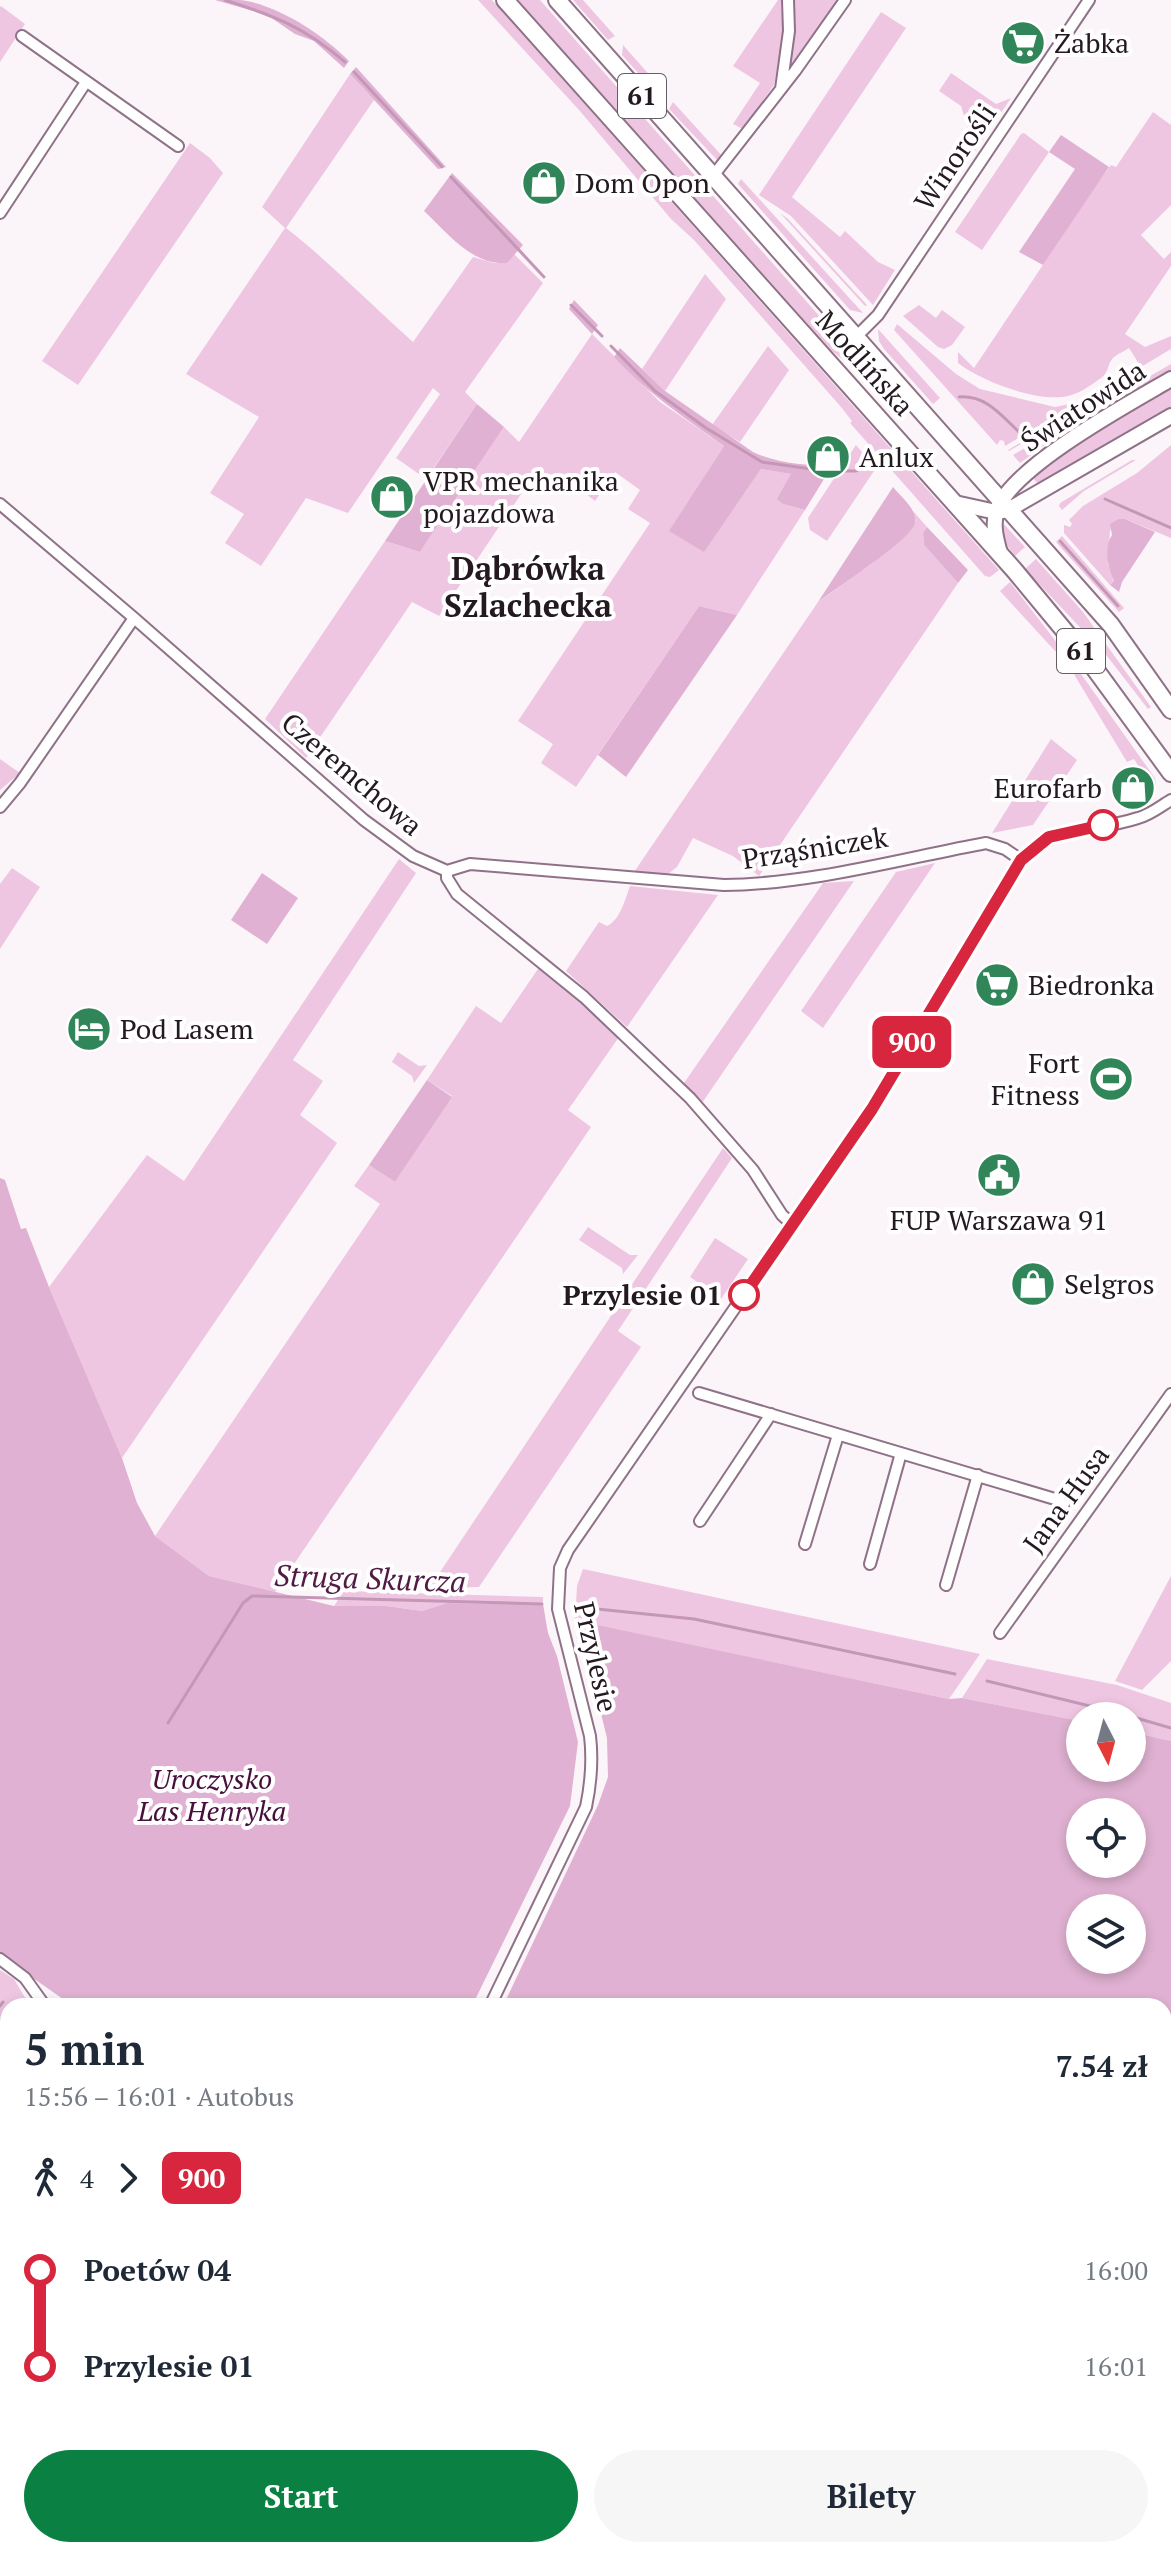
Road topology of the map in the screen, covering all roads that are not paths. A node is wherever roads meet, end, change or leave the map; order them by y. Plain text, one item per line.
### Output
1 (505, 0) edge
2 (557, 0) edge
3 (788, 0) edge
4 (845, 0) edge
5 (1089, 0) edge
6 (22, 36) dead end
7 (86, 82) junction
8 (781, 89) junction
9 (178, 146) dead end
10 (713, 176) junction
11 (0, 213) edge
12 (855, 338) junction
13 (1171, 379) edge
14 (1171, 416) edge
15 (1025, 476) junction
16 (979, 477) junction
17 (1039, 493) junction
18 (955, 503) junction
19 (0, 504) edge
20 (1002, 508) junction
21 (1031, 536) junction
22 (1000, 554) junction
23 (134, 618) junction
24 (1171, 710) edge
25 (1171, 773) edge
26 (1171, 800) edge
27 (0, 807) edge
28 (1021, 860) junction
29 (447, 871) junction
30 (792, 1224) junction
31 (699, 1393) dead end
32 (1171, 1394) edge
33 (771, 1414) junction
34 (838, 1435) junction
35 (901, 1453) junction
36 (978, 1475) junction
37 (700, 1521) dead end
38 (805, 1544) dead end
39 (1036, 1546) dead end
40 (870, 1564) dead end
41 (946, 1585) dead end
42 (1000, 1633) dead end
43 (0, 1959) edge
44 (39, 1998) edge
45 (494, 1998) edge

1 - 18 main road, Modlińska / 61
2 - 10 main road, Modlińska / 61
3 - 8 street
4 - 8 street
5 - 12 street, Winorośli
6 - 7 street
7 - 9 street
7 - 11 street
8 - 10 street
10 - 12 main road, Modlińska / 61
12 - 16 main road, Modlińska / 61
13 - 15 street, Światowida
14 - 17 street, Światowida
15 - 16 street, Światowida
15 - 20 street, Światowida
16 - 20 main road, Modlińska / 61
17 - 20 street, Światowida
17 - 21 street, Światowida
18 - 20 street
18 - 22 main road, Modlińska / 61
19 - 23 street, Czeremchowa
20 - 21 main road, Modlińska / 61
20 - 22 street
21 - 24 main road, Modlińska / 61
22 - 25 main road, Modlińska / 61
23 - 27 street
23 - 29 street, Czeremchowa
26 - 28 street
28 - 29 street, Prząśniczek
28 - 30 street, Przylesie
29 - 30 street
30 - 45 street, Przylesie
31 - 33 street
32 - 42 street, Jana Husa
33 - 34 street
33 - 37 street
34 - 35 street
34 - 38 street
35 - 36 street
35 - 40 street
36 - 39 street
36 - 41 street
43 - 44 street

